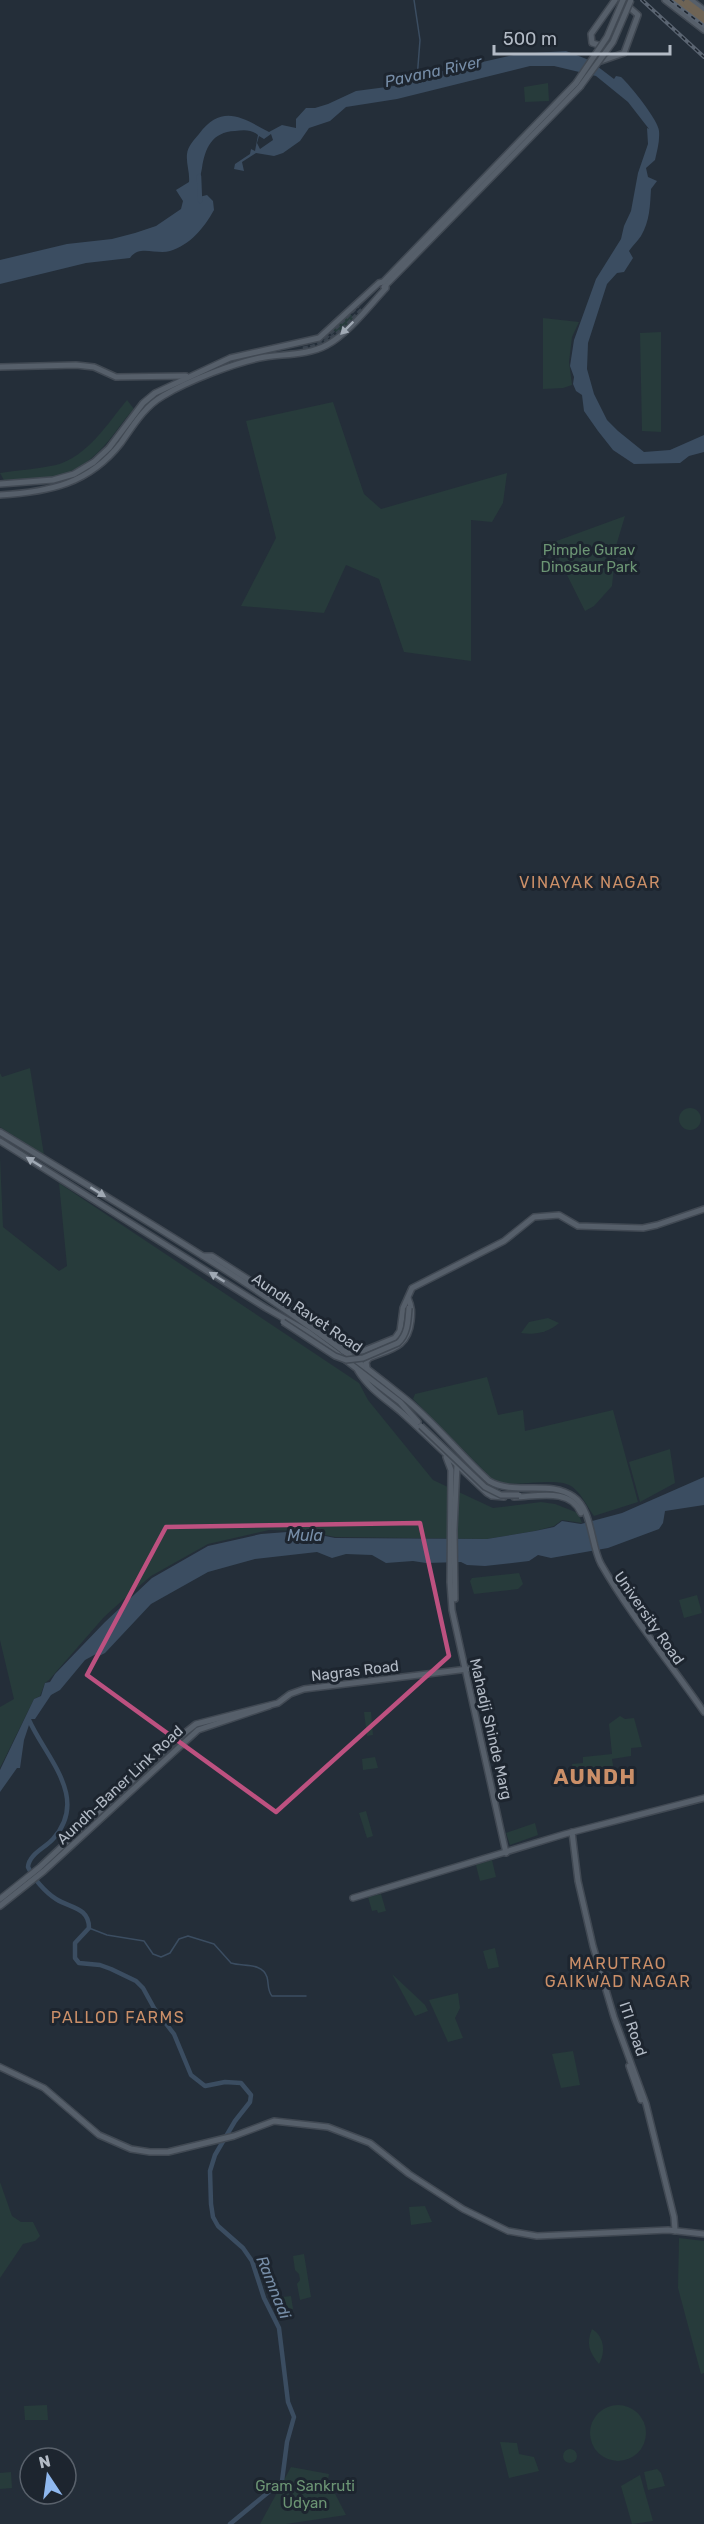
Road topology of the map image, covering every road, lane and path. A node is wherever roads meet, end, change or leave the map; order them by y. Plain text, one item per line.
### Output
1 (622, 0) edge
2 (631, 0) edge
3 (664, 0) edge
4 (670, 0) edge
5 (676, 0) edge
6 (687, 0) edge
7 (613, 2) edge
8 (704, 13) edge
9 (604, 14) junction
10 (633, 21) junction
11 (702, 26) edge
12 (602, 46) junction
13 (608, 49) junction
14 (596, 55) junction
15 (601, 61) junction
16 (578, 85) junction
17 (526, 140) junction
18 (385, 284) junction
19 (360, 308) tunnel mouth
20 (272, 349) junction
21 (267, 357) junction
22 (0, 367) edge
23 (188, 377) junction
24 (193, 382) junction
25 (69, 477) junction
26 (1, 484) edge
27 (46, 490) junction
28 (0, 494) edge
29 (0, 1132) edge
30 (0, 1141) edge
31 (704, 1209) edge
32 (200, 1256) junction
33 (408, 1298) junction
34 (266, 1308) junction
35 (342, 1351) junction
36 (371, 1351) tunnel mouth
37 (351, 1352) junction
38 (356, 1359) junction
39 (368, 1370) junction
40 (358, 1371) junction
41 (376, 1388) dead end
42 (418, 1424) junction
43 (438, 1430) junction
44 (462, 1458) junction
45 (454, 1469) junction
46 (479, 1472) junction
47 (532, 1495) junction
48 (584, 1514) junction
49 (610, 1580) junction
50 (467, 1671) junction
51 (278, 1703) joint
52 (270, 1705) junction
53 (704, 1712) edge
54 (704, 1718) edge
55 (117, 1794) junction
56 (123, 1798) junction
57 (704, 1800) edge
58 (86, 1823) junction
59 (93, 1827) junction
60 (570, 1834) junction
61 (507, 1852) junction
62 (42, 1869) junction
63 (27, 1881) junction
64 (353, 1898) dead end
65 (0, 1899) edge
66 (0, 1906) edge
67 (0, 2068) edge
68 (673, 2231) junction
69 (704, 2235) edge

1 - 10 main road
1 - 12 main road, bridge
2 - 13 main road, bridge
3 - 11 main road
4 - 11 main road
5 - 11 highway
6 - 8 highway
7 - 9 main road
9 - 12 main road
9 - 14 main road
10 - 13 main road
10 - 15 main road
12 - 14 main road, bridge
13 - 15 main road, bridge
14 - 16 main road, bridge
15 - 16 main road, bridge
16 - 17 main road
17 - 18 main road
17 - 18 main road
18 - 19 main road
18 - 20 main road
18 -> 21 main road
20 - 21 main road
20 - 23 main road
21 - 24 main road
22 - 23 main road
23 - 24 main road
23 - 25 main road
24 - 27 main road
25 - 26 main road
25 - 26 main road
27 - 28 main road
27 - 28 main road
29 -> 32 main road, Aundh Ravet Road
34 -> 30 main road, Aundh Ravet Road
31 - 33 main road
32 - 35 main road, Aundh Ravet Road
32 - 37 main road
33 - 34 main road, bridge
33 - 36 main road
33 - 37 main road
33 - 39 main road
34 - 40 main road, Aundh Ravet Road
35 - 37 main road
35 - 38 main road, Aundh Ravet Road
37 - 38 main road
38 - 39 main road, Aundh Ravet Road
39 - 43 main road, Aundh Ravet Road
40 - 42 main road
40 - 42 main road, Aundh Ravet Road
41 - 42 main road
42 - 45 main road
42 - 47 main road, bridge
43 - 44 main road
43 - 46 main road, Aundh Ravet Road
44 - 45 main road
44 - 46 main road
45 - 47 main road
45 - 50 main road, Mahadji Shinde Marg
46 - 48 main road, Aundh Ravet Road
47 - 48 main road
48 - 49 main road, University Road
49 - 53 main road, University Road
49 - 54 main road, University Road
50 - 51 main road, Nagras Road
50 - 61 main road, Mahadji Shinde Marg
51 - 52 main road, Aundh-Baner Link Road
52 - 55 main road, Aundh-Baner Link Road
52 - 56 main road, Aundh-Baner Link Road
55 - 56 main road
55 - 58 main road, Aundh-Baner Link Road
56 - 59 main road, Aundh-Baner Link Road
57 - 60 main road
58 - 59 main road
58 - 62 main road, Aundh-Baner Link Road
59 - 62 main road, Aundh-Baner Link Road
60 - 61 main road
60 - 68 main road, ITI Road
61 - 64 main road
62 - 63 main road, Aundh-Baner Link Road
63 - 65 main road, Aundh-Baner Link Road
63 - 66 main road, Aundh-Baner Link Road
67 - 68 main road
68 - 69 main road

